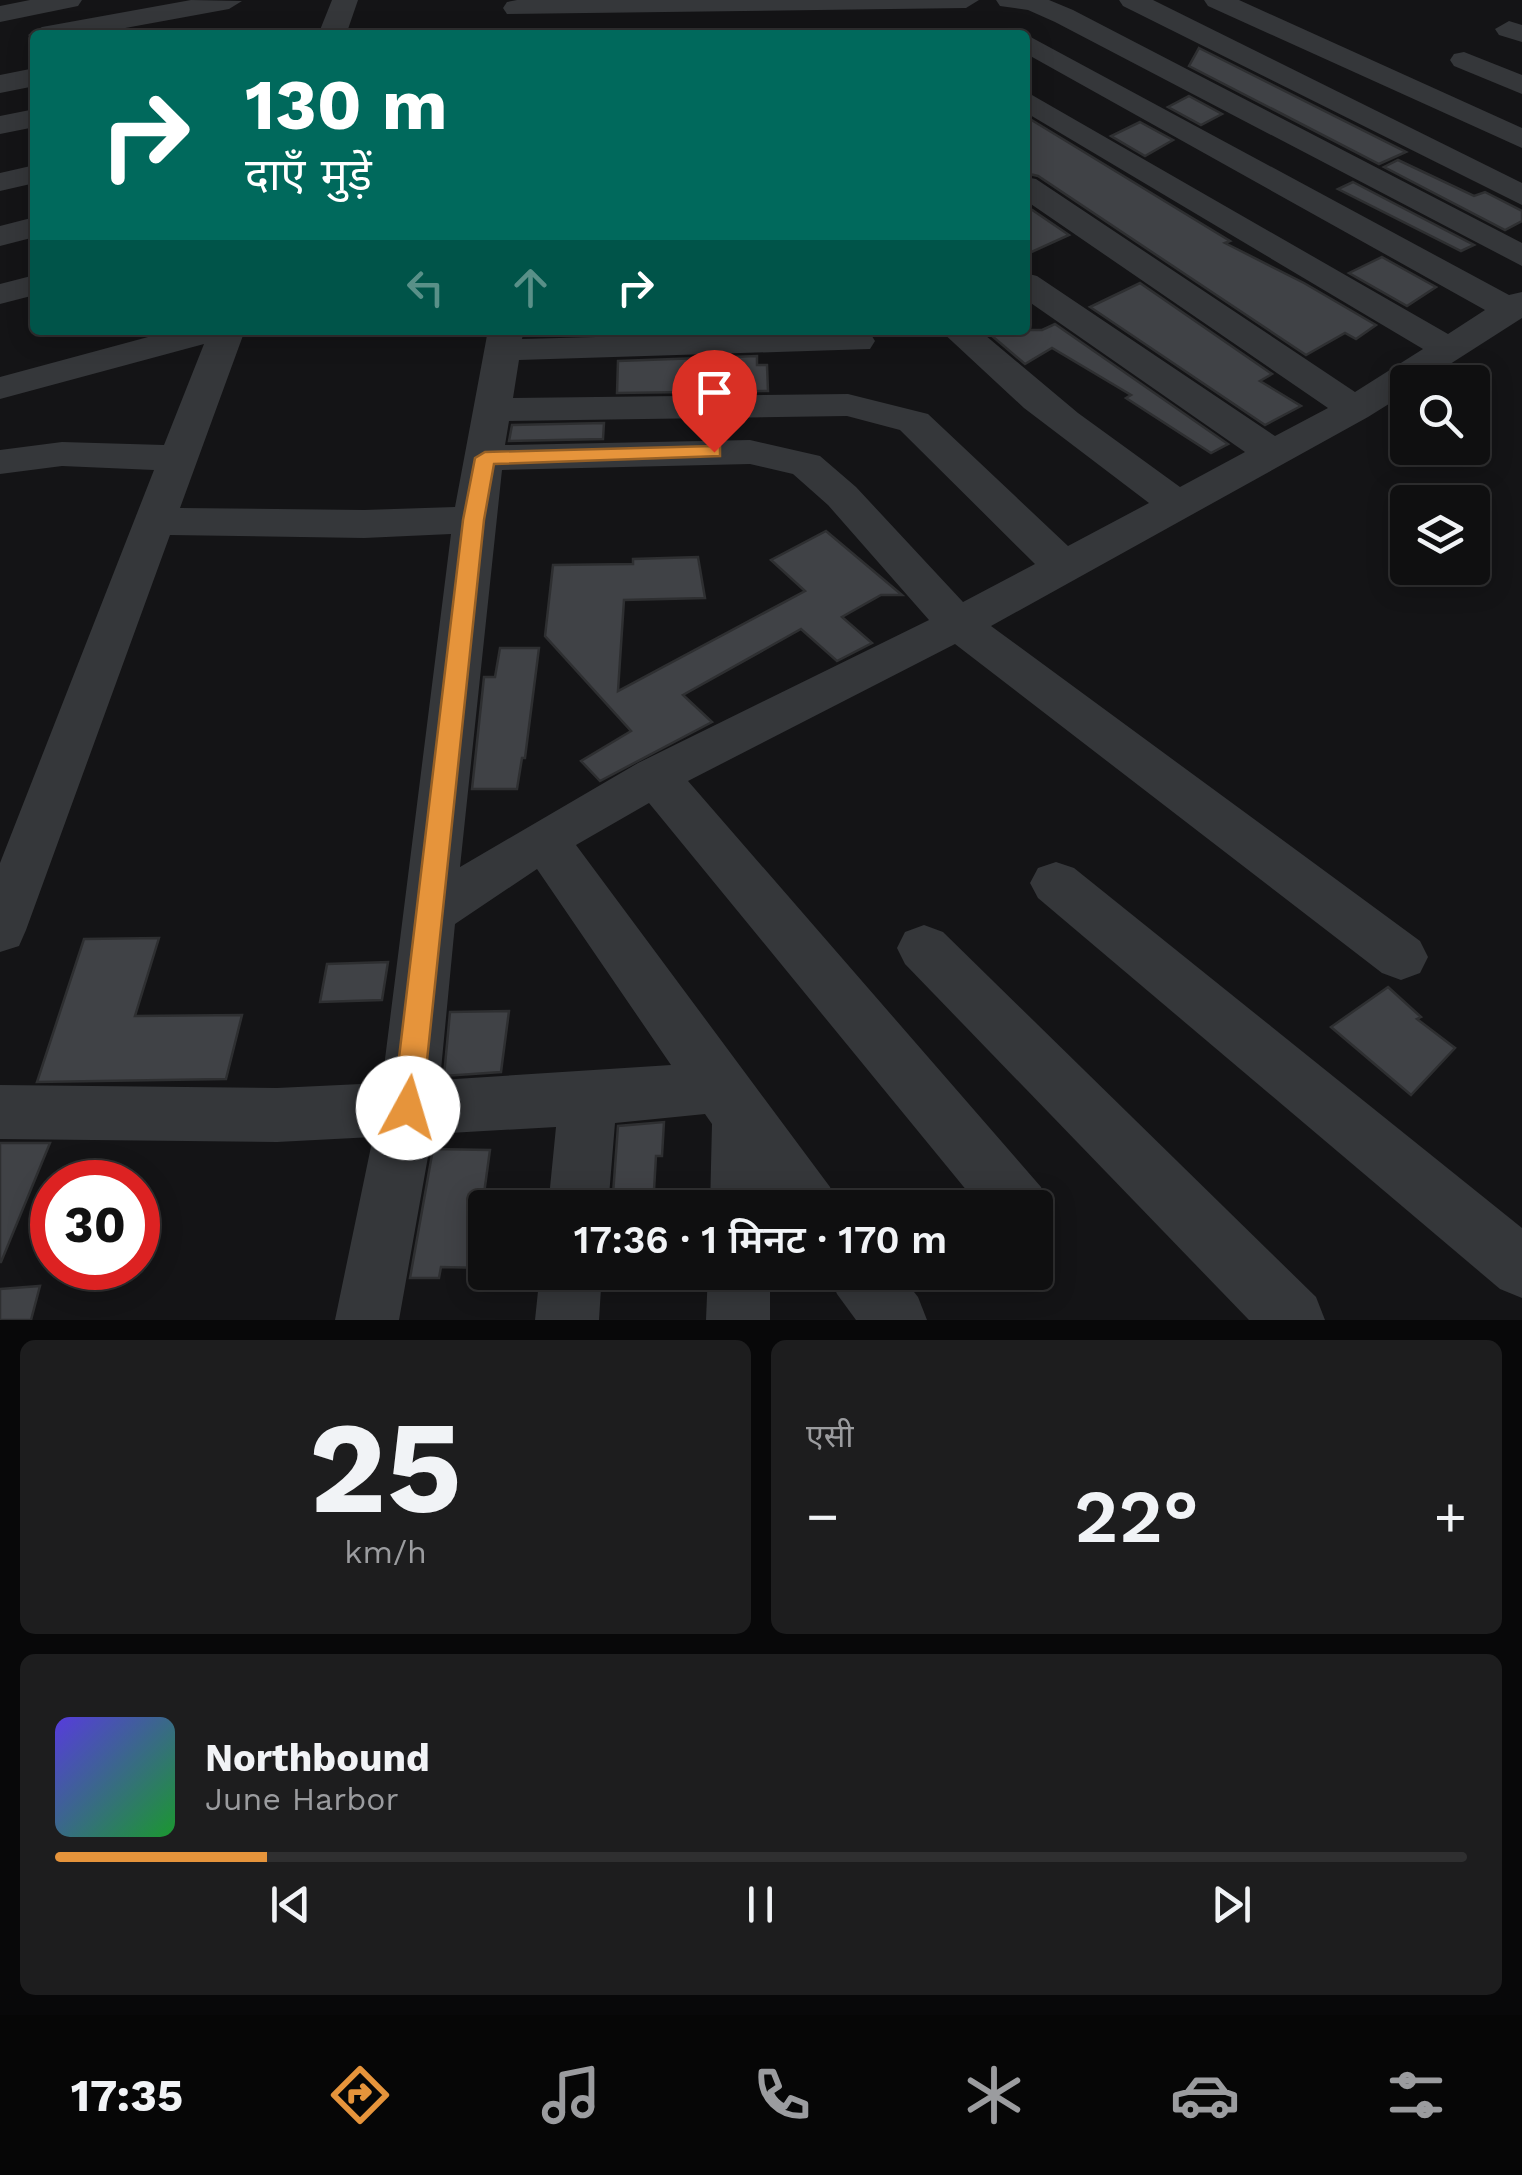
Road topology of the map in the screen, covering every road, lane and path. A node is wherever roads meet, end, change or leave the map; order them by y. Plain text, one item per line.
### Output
1 (69, 0) edge
2 (230, 0) edge
3 (344, 0) edge
4 (950, 0) edge
5 (1132, 0) edge
6 (1217, 0) edge
7 (860, 2) edge
8 (755, 4) junction
9 (663, 5) junction
10 (568, 7) junction
11 (1004, 12) edge
12 (0, 14) edge
13 (517, 14) edge
14 (902, 27) dead end
15 (69, 30) edge
16 (213, 30) edge
17 (334, 30) edge
18 (598, 30) edge
19 (697, 30) edge
20 (794, 30) edge
21 (1030, 45) edge
22 (1464, 60) dead end
23 (30, 77) edge
24 (0, 84) edge
25 (1522, 85) edge
26 (1030, 103) edge
27 (30, 119) edge
28 (0, 125) edge
29 (1522, 139) edge
30 (30, 175) edge
31 (0, 182) edge
32 (1522, 195) edge
33 (1031, 197) edge
34 (30, 228) edge
35 (0, 236) edge
36 (1522, 256) edge
37 (30, 286) edge
38 (1030, 286) edge
39 (0, 294) edge
40 (1516, 306) edge
41 (196, 335) edge
42 (225, 335) edge
43 (964, 335) edge
44 (856, 336) edge
45 (505, 340) edge
46 (1450, 350) junction
47 (0, 388) edge
48 (869, 408) junction
49 (1355, 408) junction
50 (494, 410) junction
51 (1273, 452) junction
52 (176, 458) junction
53 (485, 458) junction
54 (0, 462) edge
55 (1177, 504) junction
56 (473, 520) junction
57 (153, 521) junction
58 (1063, 566) junction
59 (958, 624) junction
60 (655, 776) junction
61 (544, 839) junction
62 (1056, 883) dead end
63 (428, 914) junction
64 (0, 930) edge
65 (924, 948) dead end
66 (1401, 957) dead end
67 (588, 1098) junction
68 (731, 1103) junction
69 (408, 1108) junction
70 (0, 1112) edge
71 (580, 1190) edge
72 (738, 1190) edge
73 (796, 1190) edge
74 (1005, 1190) edge
75 (1522, 1266) edge
76 (570, 1290) edge
77 (739, 1290) edge
78 (873, 1290) edge
79 (368, 1320) edge
80 (567, 1320) edge
81 (738, 1320) edge
82 (896, 1320) edge
83 (1293, 1320) edge

1 - 12 street
2 - 15 street
2 - 16 street
3 - 17 street
4 - 7 street
4 - 11 street
5 - 32 street
6 - 29 street
7 - 8 street
7 - 14 street
8 - 9 street
8 - 20 street
9 - 10 street
9 - 19 street
10 - 13 street
10 - 18 street
11 - 36 street
21 - 40 street
22 - 25 street
23 - 24 street
26 - 46 street
27 - 28 street
30 - 31 street
33 - 49 street
34 - 35 street
37 - 39 street
38 - 51 street
40 - 46 street
41 - 47 street
42 - 52 street
43 - 55 street
44 - 45 street
44 - 48 street
45 - 50 street
46 - 49 street
48 - 50 street
48 - 58 street
49 - 51 street
50 - 53 street
51 - 55 street
52 - 54 street
52 - 57 street
53 - 56 street
53 - 59 street
55 - 58 street
56 - 57 street
56 - 63 street
57 - 64 street
58 - 59 street
59 - 60 street
59 - 66 street
60 - 61 street
60 - 74 street
61 - 63 street
61 - 68 street
62 - 75 street
63 - 69 street
65 - 83 street
67 - 68 street
67 - 69 street
67 - 71 street
68 - 72 street
68 - 73 street
69 - 70 street
69 - 79 street
76 - 80 street
77 - 81 street
78 - 82 street

